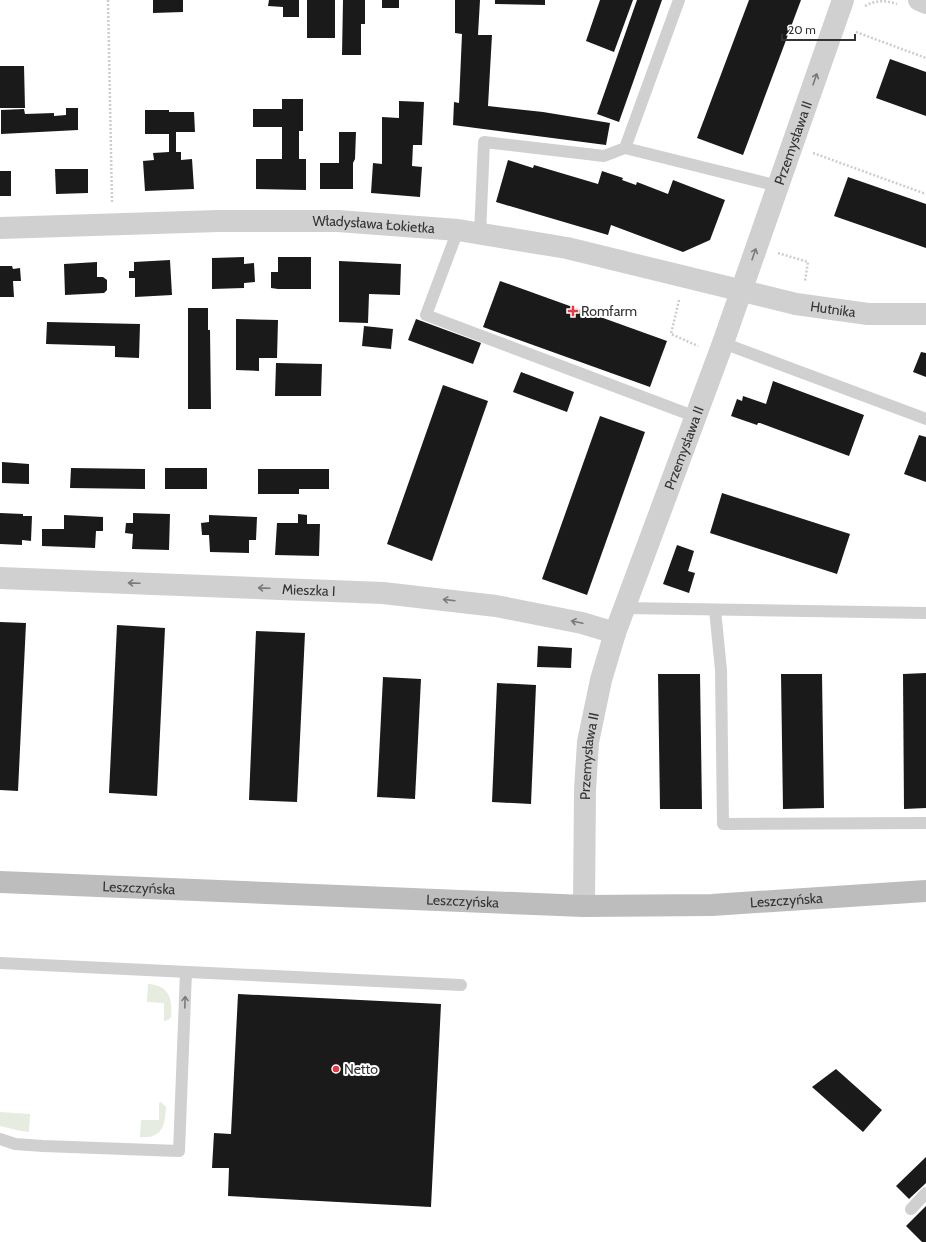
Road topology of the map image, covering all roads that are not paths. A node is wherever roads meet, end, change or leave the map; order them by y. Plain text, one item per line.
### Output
1 (679, 0) edge
2 (909, 3) edge
3 (926, 3) edge
4 (851, 5) edge
5 (625, 148) junction
6 (778, 186) junction
7 (0, 228) edge
8 (458, 230) junction
9 (480, 234) junction
10 (741, 291) junction
11 (926, 314) edge
12 (723, 343) junction
13 (696, 417) junction
14 (926, 419) edge
15 (0, 578) edge
16 (624, 608) junction
17 (715, 610) junction
18 (926, 613) edge
19 (615, 633) junction
20 (926, 823) edge
21 (0, 882) edge
22 (926, 892) edge
23 (584, 906) junction
24 (0, 963) edge
25 (186, 972) junction
26 (461, 985) dead end
27 (0, 1139) edge
28 (926, 1193) edge
29 (911, 1209) dead end

1 - 5 lane
2 - 3 street
6 -> 4 street, Przemysława II
5 - 6 lane
5 - 9 lane
10 -> 6 street, Przemysława II
7 - 8 street, Władysława Łokietka
8 - 9 street, Władysława Łokietka
8 - 13 lane
9 - 10 street, Władysława Łokietka
10 - 11 street, Hutnika
10 - 12 street, Przemysława II
12 - 13 street, Przemysława II
12 - 14 lane
13 - 16 street, Przemysława II
19 -> 15 street, Mieszka I
16 - 17 lane
16 - 19 street, Przemysława II
17 - 18 lane
17 - 20 lane
19 - 23 street, Przemysława II
21 - 23 street, Leszczyńska
22 - 23 street, Leszczyńska
24 - 25 lane
25 - 26 lane
27 -> 25 lane
28 - 29 lane

